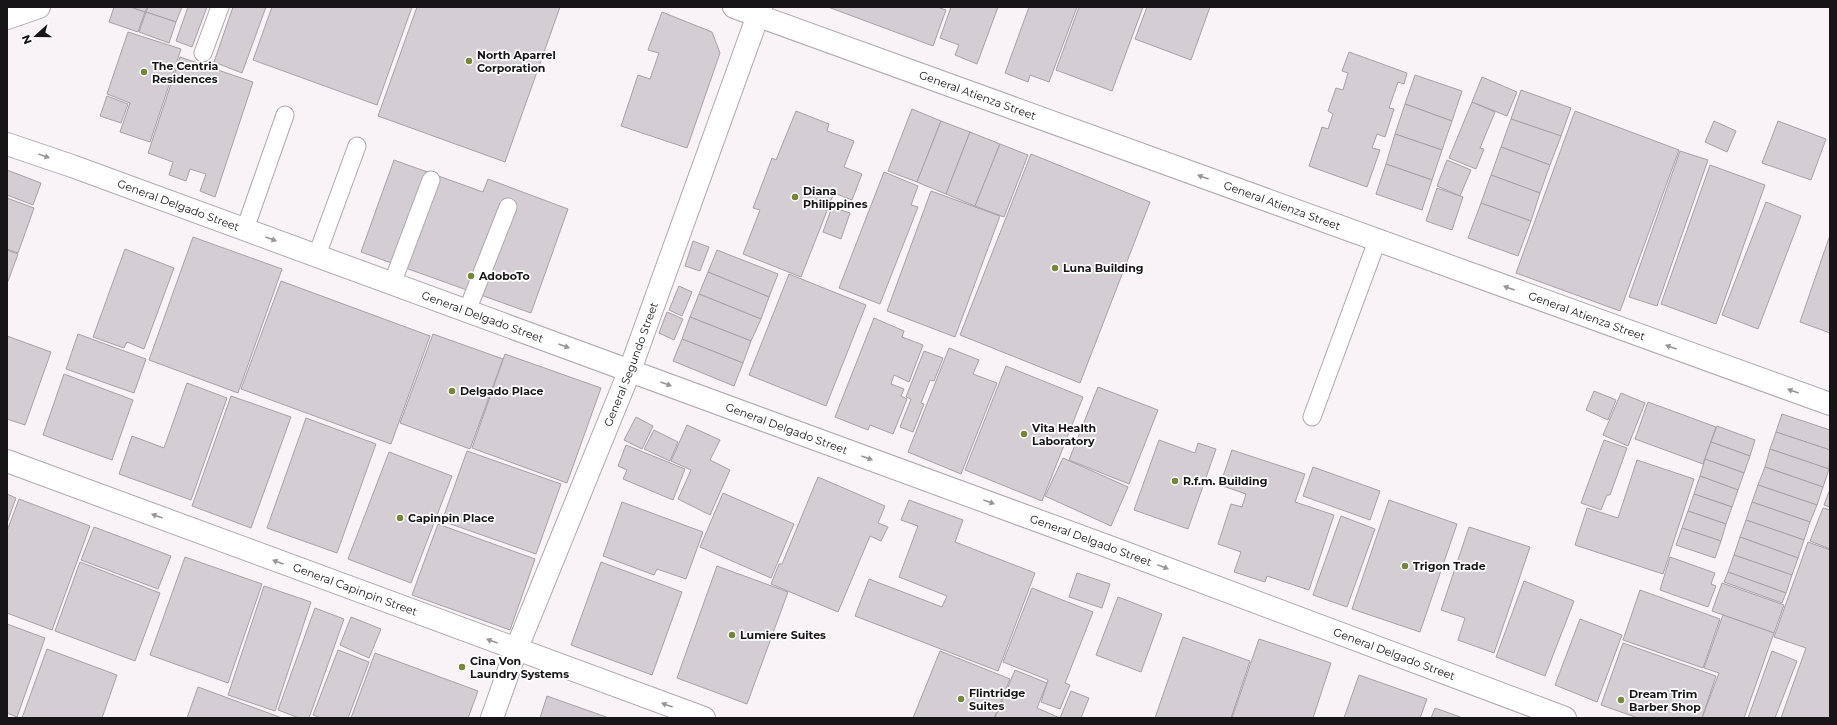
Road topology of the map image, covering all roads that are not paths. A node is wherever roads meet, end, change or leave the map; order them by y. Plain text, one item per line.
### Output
1 (39, 7) edge
2 (220, 7) edge
3 (734, 7) edge
4 (760, 11) edge
5 (7, 18) edge
6 (203, 53) dead end
7 (285, 115) dead end
8 (7, 144) edge
9 (357, 146) dead end
10 (432, 180) dead end
11 (508, 207) dead end
12 (244, 229) junction
13 (1377, 241) junction
14 (317, 255) junction
15 (392, 284) junction
16 (467, 311) junction
17 (630, 370) junction
18 (1830, 404) edge
19 (1312, 417) dead end
20 (7, 461) edge
21 (516, 650) junction
22 (492, 718) edge
23 (704, 718) edge
24 (1565, 718) edge

1 - 5 street
2 - 6 lane
3 - 4 street, General Atienza Street
13 -> 4 street, General Atienza Street
4 - 17 street, General Segundo Street
7 - 12 lane
8 -> 12 street, General Delgado Street
9 - 14 lane
10 - 15 lane
11 - 16 lane
12 -> 14 street, General Delgado Street
18 -> 13 street, General Atienza Street
13 - 19 lane
14 - 15 street, General Delgado Street
15 - 16 street, General Delgado Street
16 -> 17 street, General Delgado Street
17 - 21 street, General Segundo Street
17 -> 24 street, General Delgado Street
21 -> 20 street, General Capinpin Street
21 - 22 street, General Segundo Street
23 -> 21 street, General Capinpin Street

